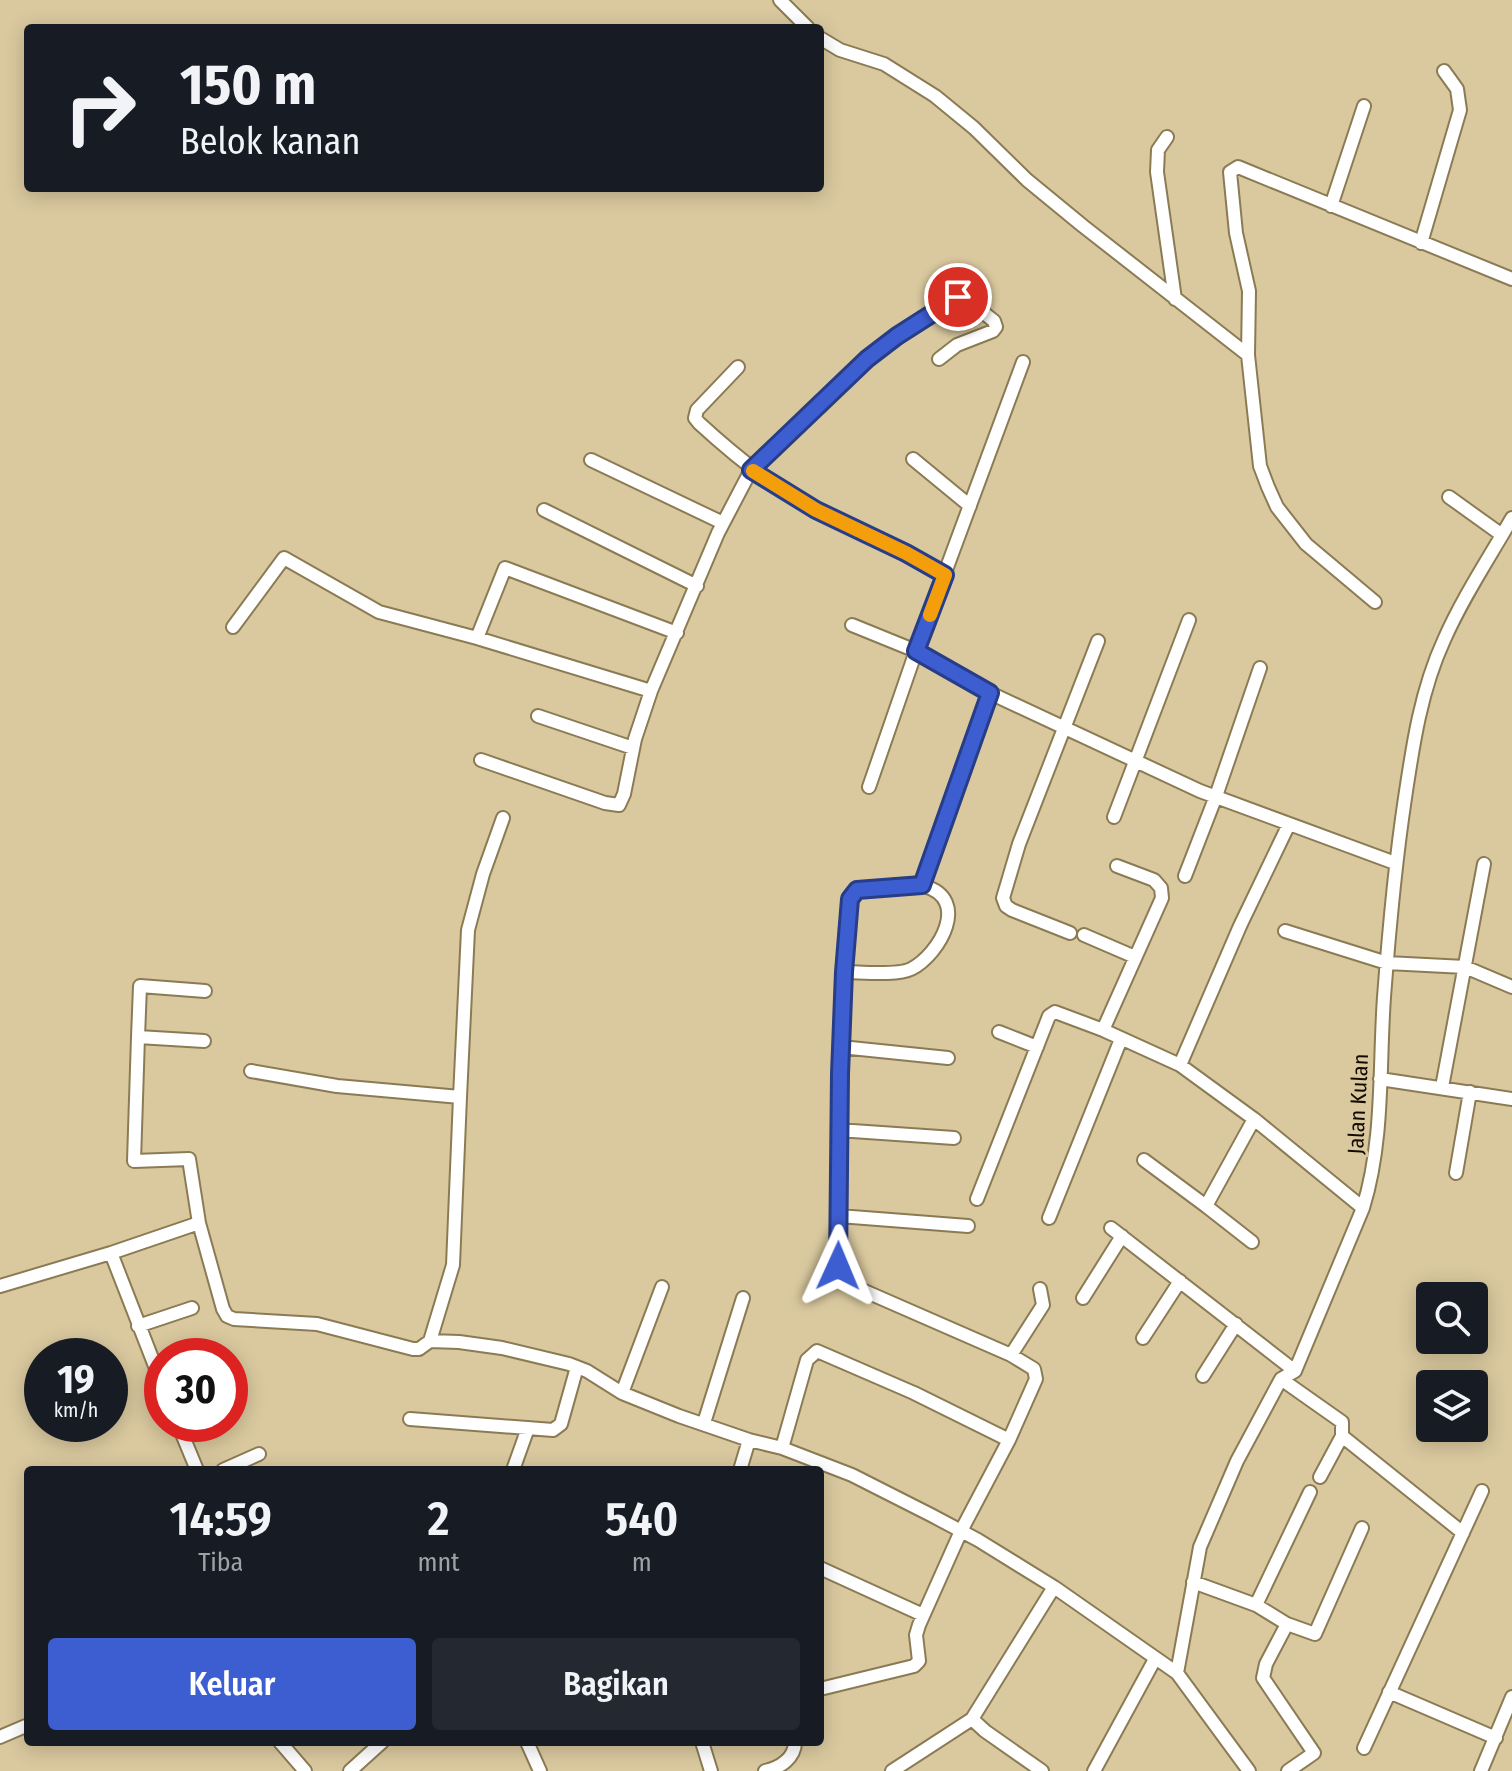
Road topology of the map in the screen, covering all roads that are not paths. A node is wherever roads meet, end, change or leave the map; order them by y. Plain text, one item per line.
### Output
1 (780, 0) edge
2 (804, 24) edge
3 (824, 40) edge
4 (1444, 71) dead end
5 (1364, 106) dead end
6 (1167, 137) dead end
7 (1331, 206) junction
8 (1421, 243) junction
9 (1512, 263) edge
10 (1510, 278) edge
11 (1175, 299) junction
12 (1248, 355) junction
13 (939, 359) dead end
14 (1023, 362) dead end
15 (738, 367) dead end
16 (913, 459) dead end
17 (591, 460) dead end
18 (751, 470) junction
19 (1449, 497) dead end
20 (970, 506) junction
21 (544, 510) dead end
22 (1512, 518) edge
23 (723, 523) junction
24 (1502, 535) junction
25 (945, 575) junction
26 (697, 586) junction
27 (1375, 602) dead end
28 (1189, 620) dead end
29 (852, 625) dead end
30 (233, 627) dead end
31 (677, 633) junction
32 (477, 638) junction
33 (1098, 641) dead end
34 (916, 651) junction
35 (1260, 668) dead end
36 (651, 691) junction
37 (990, 693) junction
38 (538, 716) dead end
39 (1063, 728) junction
40 (633, 748) junction
41 (1136, 759) junction
42 (481, 760) dead end
43 (869, 787) dead end
44 (1216, 796) junction
45 (1114, 817) dead end
46 (503, 818) dead end
47 (1289, 824) junction
48 (1395, 863) junction
49 (1484, 864) dead end
50 (1117, 866) dead end
51 (1185, 876) dead end
52 (922, 885) junction
53 (1285, 931) dead end
54 (1070, 933) dead end
55 (1084, 935) dead end
56 (1135, 957) junction
57 (1387, 963) junction
58 (1465, 967) junction
59 (844, 972) junction
60 (1512, 987) edge
61 (205, 991) dead end
62 (1103, 1030) junction
63 (999, 1032) dead end
64 (138, 1037) junction
65 (1121, 1039) junction
66 (204, 1041) dead end
67 (841, 1047) junction
68 (1037, 1047) junction
69 (948, 1058) dead end
70 (1180, 1065) junction
71 (251, 1071) dead end
72 (1380, 1079) junction
73 (1442, 1087) junction
74 (1470, 1092) junction
75 (460, 1097) junction
76 (1512, 1099) edge
77 (1254, 1119) junction
78 (838, 1130) junction
79 (954, 1138) dead end
80 (1144, 1160) dead end
81 (1456, 1173) dead end
82 (977, 1199) dead end
83 (1206, 1206) junction
84 (1363, 1208) junction
85 (839, 1216) junction
86 (1049, 1218) dead end
87 (192, 1225) junction
88 (968, 1226) dead end
89 (1252, 1242) dead end
90 (111, 1253) junction
91 (1180, 1281) junction
92 (0, 1286) edge
93 (662, 1287) dead end
94 (1040, 1289) dead end
95 (743, 1298) dead end
96 (1083, 1298) dead end
97 (192, 1308) dead end
98 (1236, 1324) junction
99 (138, 1326) junction
100 (1143, 1338) dead end
101 (144, 1340) edge
102 (430, 1341) junction
103 (1011, 1355) junction
104 (577, 1367) junction
105 (1295, 1371) junction
106 (1203, 1376) dead end
107 (1281, 1379) junction
108 (622, 1393) junction
109 (410, 1419) dead end
110 (704, 1423) junction
111 (528, 1428) junction
112 (1342, 1436) junction
113 (749, 1440) junction
114 (1009, 1440) junction
115 (185, 1442) edge
116 (782, 1448) junction
117 (259, 1454) dead end
118 (195, 1466) edge
119 (232, 1466) edge
120 (514, 1466) edge
121 (741, 1466) edge
122 (1320, 1477) dead end
123 (1482, 1491) dead end
124 (1310, 1492) dead end
125 (1362, 1528) dead end
126 (961, 1531) junction
127 (1463, 1533) junction
128 (824, 1570) edge
129 (1193, 1582) junction
130 (1054, 1587) junction
131 (1256, 1605) junction
132 (923, 1615) junction
133 (1287, 1624) junction
134 (1155, 1659) junction
135 (1177, 1673) junction
136 (824, 1688) edge
137 (1389, 1692) junction
138 (1512, 1697) edge
139 (972, 1719) junction
140 (24, 1727) edge
141 (0, 1737) edge
142 (1496, 1738) junction
143 (283, 1746) edge
144 (378, 1746) edge
145 (529, 1746) edge
146 (703, 1746) edge
147 (794, 1746) edge
148 (1364, 1748) dead end
149 (305, 1771) edge
150 (350, 1771) edge
151 (540, 1771) edge
152 (711, 1771) edge
153 (769, 1771) edge
154 (892, 1771) edge
155 (1042, 1771) edge
156 (1094, 1771) edge
157 (1249, 1771) edge
158 (1288, 1771) edge
159 (1481, 1771) edge

1 - 2 street
3 - 11 street
4 - 8 street
5 - 7 street
6 - 11 street
7 - 8 street
7 - 12 street
8 - 10 street
9 - 10 street
11 - 12 street
12 - 27 street
13 - 18 street
14 - 20 street
15 - 18 street
16 - 20 street
17 - 23 street
18 - 23 street
18 - 25 street
19 - 24 street
20 - 25 street
21 - 26 street
22 - 24 street, Jalan Kulan
23 - 26 street
24 - 48 street, Jalan Kulan
25 - 34 street
26 - 31 street
28 - 41 street
29 - 34 street
30 - 32 street
31 - 32 street
31 - 36 street
32 - 36 street
33 - 39 street
34 - 37 street
34 - 43 street
35 - 44 street
36 - 40 street
37 - 39 street
37 - 52 street
38 - 40 street
39 - 41 street
39 - 54 street
40 - 42 street
41 - 44 street
41 - 45 street
44 - 47 street
44 - 51 street
46 - 75 street
47 - 48 street
47 - 70 street
48 - 57 street, Jalan Kulan
49 - 58 street
50 - 56 street
52 - 59 street
52 - 59 street
53 - 57 street
55 - 56 street
56 - 62 street
57 - 58 street
57 - 72 street, Jalan Kulan
58 - 60 street
58 - 73 street
59 - 67 street
61 - 64 street
62 - 65 street
62 - 68 street
63 - 68 street
64 - 66 street
64 - 87 street
65 - 70 street
65 - 86 street
67 - 69 street
67 - 78 street
68 - 82 street
70 - 77 street
71 - 75 street
72 - 73 street
72 - 84 street, Jalan Kulan
73 - 74 street
74 - 76 street
74 - 81 street
75 - 102 street
77 - 83 street
77 - 84 street
78 - 79 street
78 - 85 street
80 - 83 street
83 - 89 street
84 - 105 street, Jalan Kulan
85 - 88 street
85 - 103 street
87 - 90 street
87 - 102 street
90 - 92 street
90 - 99 street
91 - 96 street
91 - 98 street
91 - 100 street
93 - 108 street
94 - 103 street
95 - 110 street
97 - 99 street
98 - 105 street
98 - 106 street
99 - 101 street
102 - 104 street
103 - 114 street
104 - 108 street
104 - 111 street
105 - 107 street
107 - 112 street
107 - 129 street
108 - 110 street
109 - 111 street
110 - 113 street
111 - 120 street
112 - 122 street
112 - 127 street
113 - 116 street
113 - 121 street
114 - 116 street
114 - 126 street
115 - 118 street
116 - 126 street
117 - 119 street
123 - 127 street
124 - 131 street
125 - 133 street
126 - 130 street
126 - 132 street
127 - 137 street
128 - 132 street
129 - 131 street
129 - 135 street
130 - 134 street
130 - 139 street
131 - 133 street
132 - 136 street
133 - 158 street
134 - 135 street
134 - 156 street
135 - 157 street
137 - 142 street
137 - 148 street
138 - 142 street
139 - 154 street
139 - 155 street
140 - 141 street
142 - 159 street
143 - 149 street
144 - 150 street
145 - 151 street
146 - 152 street
147 - 153 street

